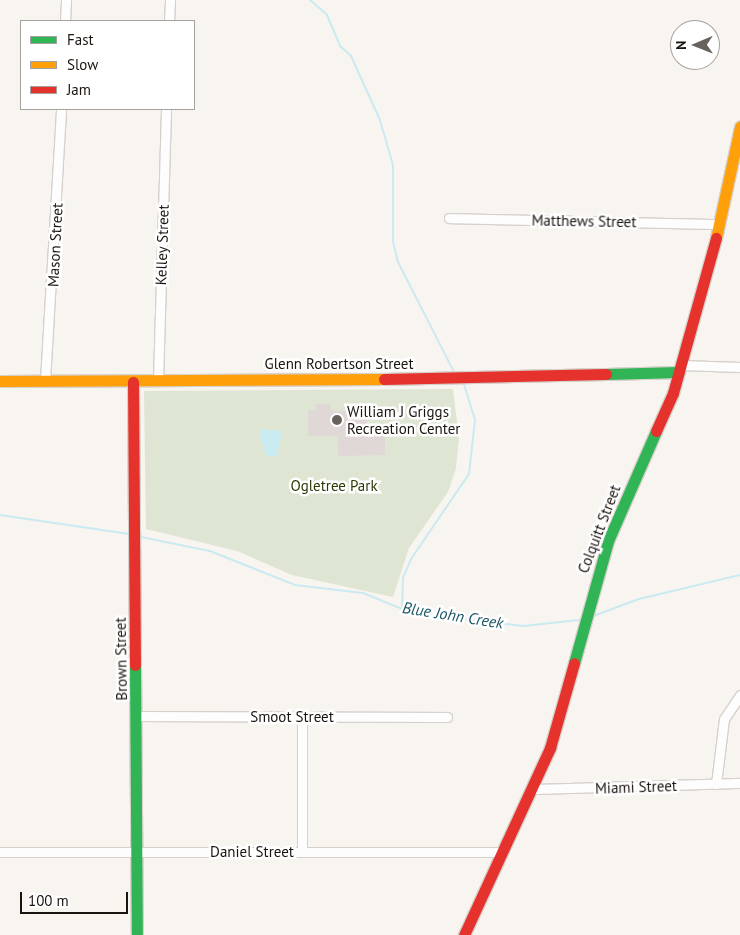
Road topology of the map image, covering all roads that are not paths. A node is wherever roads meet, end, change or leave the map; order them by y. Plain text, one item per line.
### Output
1 (66, 0) edge
2 (170, 0) edge
3 (65, 20) edge
4 (169, 20) edge
5 (61, 110) edge
6 (166, 110) edge
7 (740, 127) edge
8 (449, 218) dead end
9 (720, 224) junction
10 (740, 367) edge
11 (680, 368) junction
12 (45, 380) junction
13 (158, 380) junction
14 (0, 381) edge
15 (133, 382) junction
16 (740, 695) edge
17 (137, 716) junction
18 (302, 717) junction
19 (447, 718) dead end
20 (740, 783) edge
21 (716, 784) junction
22 (532, 789) junction
23 (0, 852) edge
24 (138, 852) junction
25 (302, 852) junction
26 (503, 852) junction
27 (137, 935) edge
28 (464, 935) edge

1 - 3 street
2 - 4 street
5 - 12 street, Mason Street
6 - 13 street, Kelley Street
7 - 9 street, Colquitt Street
8 - 9 street, Matthews Street
9 - 11 street, Colquitt Street
10 - 11 street
11 - 13 street, Glenn Robertson Street
11 - 22 street, Colquitt Street
12 - 14 street, Glenn Robertson Street
12 - 15 street, Glenn Robertson Street
13 - 15 street, Glenn Robertson Street
15 - 17 street, Brown Street
16 - 21 street
17 - 18 street, Smoot Street
17 - 24 street, Brown Street
18 - 19 street, Smoot Street
18 - 25 street
20 - 21 street, Miami Street
21 - 22 street, Miami Street
22 - 26 street, Colquitt Street
23 - 24 street, Daniel Street
24 - 25 street, Daniel Street
24 - 27 street, Brown Street
25 - 26 street, Daniel Street
26 - 28 street, Colquitt Street

